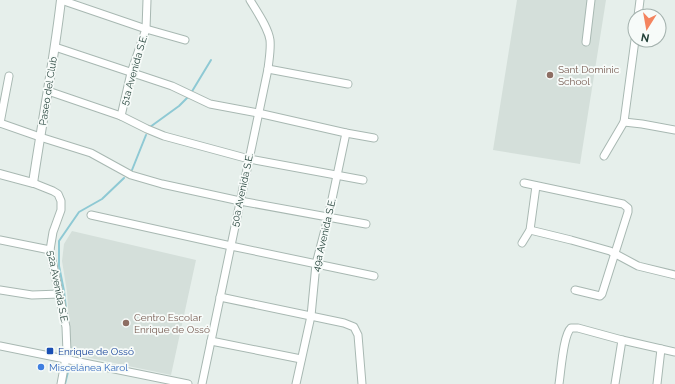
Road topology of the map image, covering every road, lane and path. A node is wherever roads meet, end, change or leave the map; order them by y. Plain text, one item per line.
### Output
1 (61, 0) edge
2 (147, 0) edge
3 (250, 0) edge
4 (592, 0) edge
5 (146, 29) junction
6 (185, 40) dead end
7 (586, 42) dead end
8 (55, 47) junction
9 (634, 48) edge
10 (268, 69) junction
11 (132, 73) junction
12 (9, 76) dead end
13 (348, 84) dead end
14 (48, 91) junction
15 (258, 113) junction
16 (121, 116) junction
17 (624, 122) junction
18 (0, 123) edge
19 (675, 130) edge
20 (346, 133) junction
21 (40, 137) junction
22 (374, 138) dead end
23 (604, 156) dead end
24 (249, 159) junction
25 (0, 174) edge
26 (338, 175) junction
27 (363, 180) dead end
28 (34, 183) junction
29 (524, 183) dead end
30 (536, 186) junction
31 (240, 201) junction
32 (91, 215) dead end
33 (328, 218) junction
34 (366, 224) dead end
35 (530, 230) junction
36 (0, 240) edge
37 (522, 243) dead end
38 (231, 246) junction
39 (50, 250) junction
40 (615, 253) junction
41 (316, 264) junction
42 (675, 275) edge
43 (374, 276) dead end
44 (0, 290) edge
45 (575, 290) dead end
46 (60, 294) junction
47 (220, 297) junction
48 (311, 316) junction
49 (211, 340) junction
50 (622, 340) junction
51 (0, 346) edge
52 (661, 349) junction
53 (675, 352) edge
54 (66, 359) junction
55 (301, 359) junction
56 (61, 384) edge
57 (188, 384) edge
58 (202, 384) edge
59 (296, 384) edge
60 (362, 384) edge
61 (559, 384) edge
62 (615, 384) edge
63 (657, 384) edge

1 - 5 street
1 - 8 street, Paseo del Club
2 - 5 street, 51a Avenida S.E.
3 - 10 street, 50a Avenida S.E.
4 - 7 street
5 - 6 street
5 - 11 street, 51a Avenida S.E.
8 - 11 street
8 - 14 street, Paseo del Club
9 - 17 street
10 - 13 street
10 - 15 street, 50a Avenida S.E.
11 - 15 street
11 - 16 street, 51a Avenida S.E.
12 - 18 street
14 - 16 street
14 - 21 street, Paseo del Club
15 - 20 street
15 - 24 street, 50a Avenida S.E.
16 - 24 street
17 - 19 street
17 - 23 street
18 - 21 street
20 - 22 street
20 - 26 street, 49a Avenida S.E.
21 - 28 street, Paseo del Club
21 - 31 street
24 - 26 street
24 - 31 street, 50a Avenida S.E.
25 - 28 street
26 - 27 street
26 - 33 street, 49a Avenida S.E.
28 - 39 street, 52a Avenida S.E.
29 - 30 street
30 - 35 street
30 - 40 street
31 - 33 street
31 - 38 street, 50a Avenida S.E.
32 - 38 street
33 - 34 street
33 - 41 street, 49a Avenida S.E.
35 - 37 street
35 - 40 street
36 - 39 street
38 - 41 street
38 - 47 street, 50a Avenida S.E.
39 - 46 street, 52a Avenida S.E.
40 - 42 street
40 - 45 street
41 - 43 street
41 - 48 street, 49a Avenida S.E.
44 - 46 street
46 - 54 street, 52a Avenida S.E.
47 - 48 street
47 - 49 street, 50a Avenida S.E.
48 - 55 street, 49a Avenida S.E.
48 - 60 street
49 - 55 street
49 - 58 street, 50a Avenida S.E.
50 - 52 street
50 - 61 street
50 - 62 street
51 - 54 street
52 - 53 street
52 - 63 street
54 - 56 street, 52a Avenida S.E.
54 - 57 street
55 - 59 street, 49a Avenida S.E.

